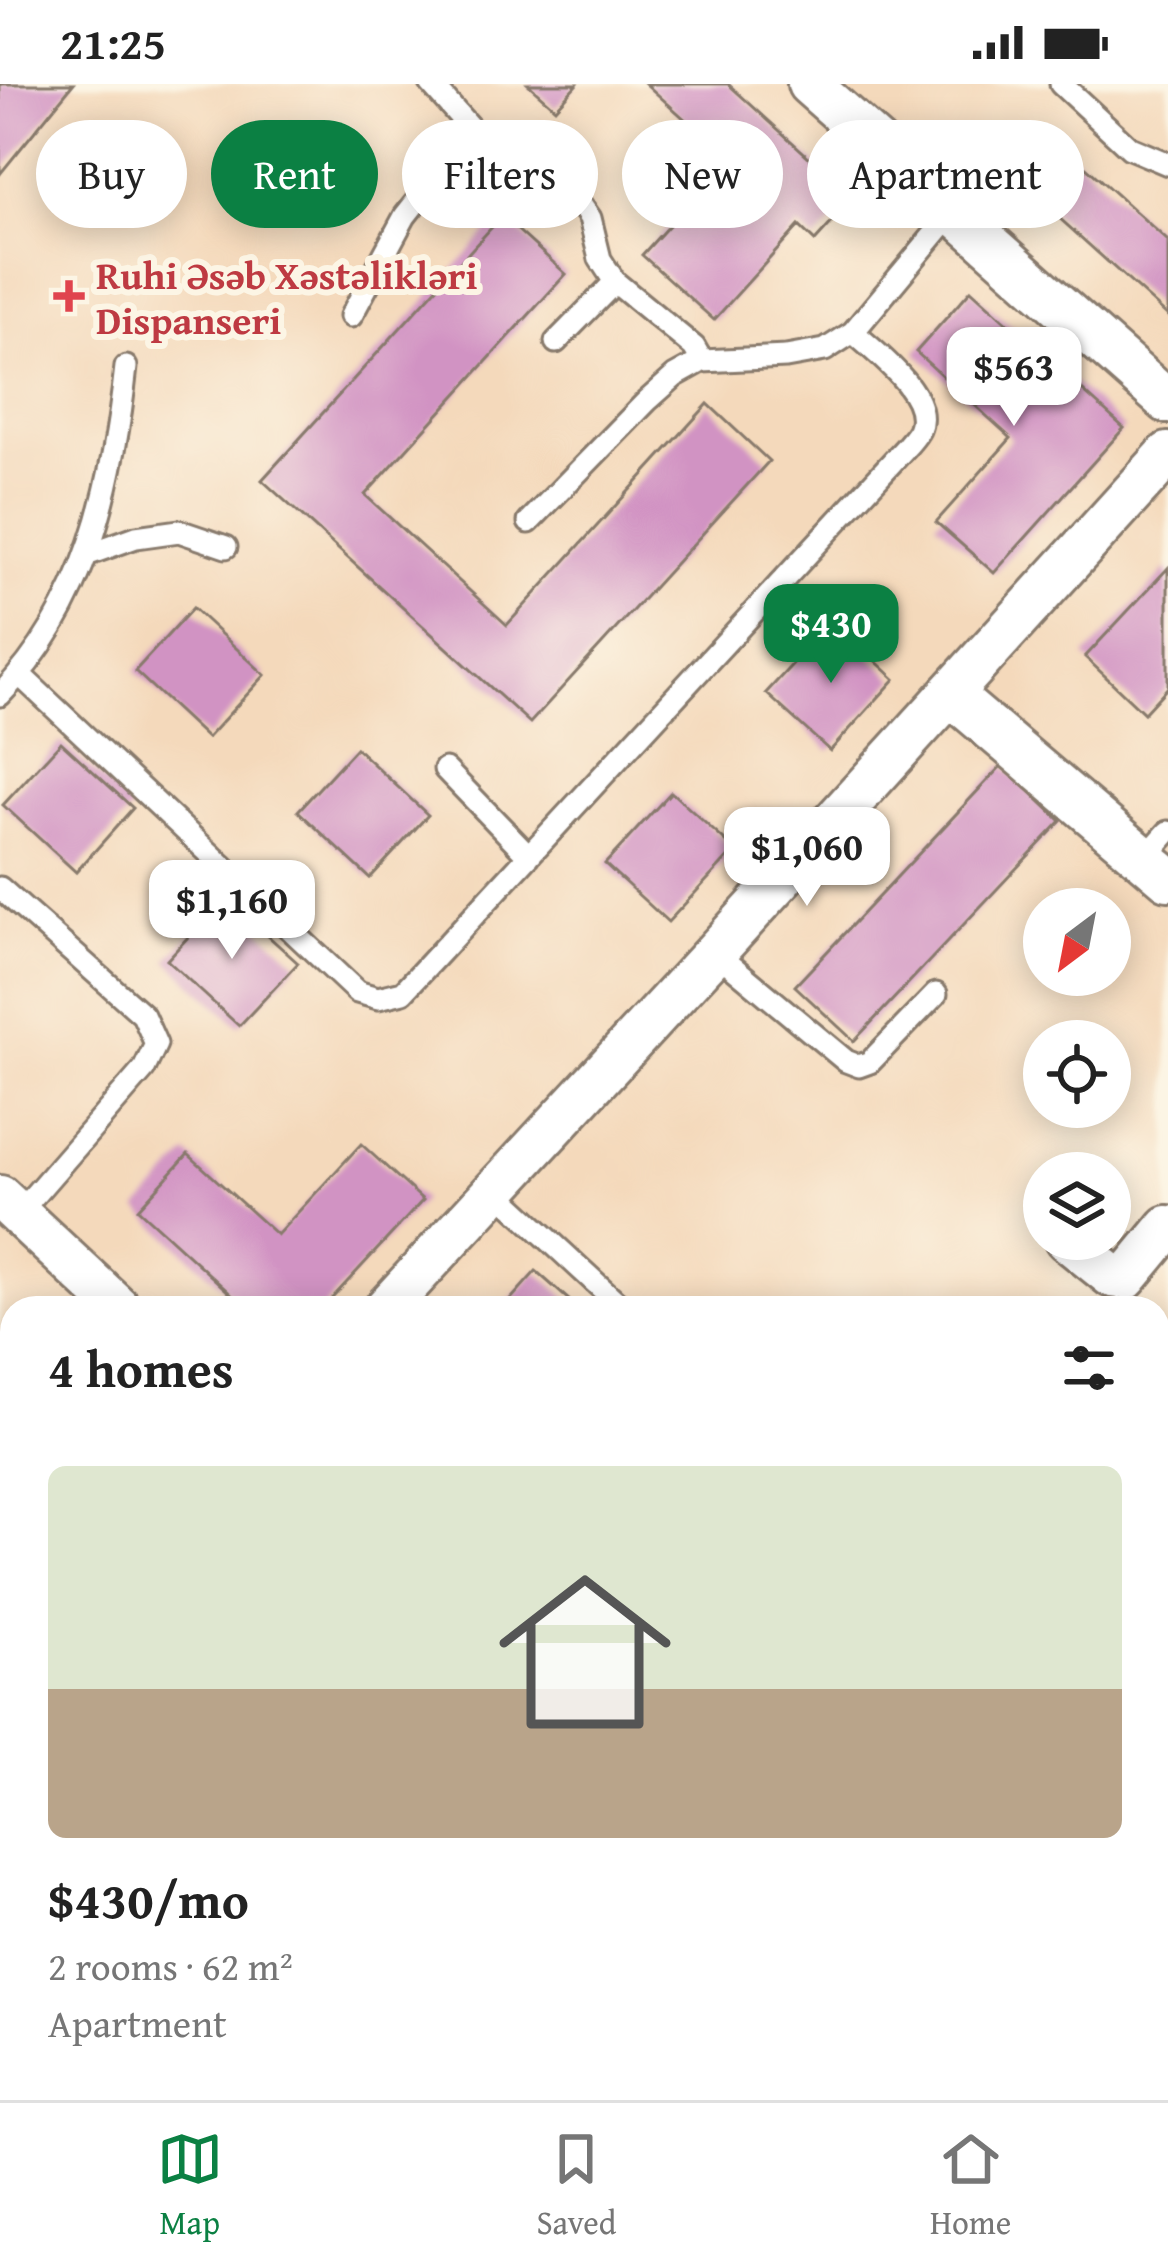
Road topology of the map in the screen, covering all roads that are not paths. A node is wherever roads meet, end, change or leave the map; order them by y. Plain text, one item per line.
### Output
1 (430, 84) edge
2 (809, 84) edge
3 (1061, 84) edge
4 (463, 120) edge
5 (849, 120) edge
6 (1168, 164) edge
7 (402, 222) edge
8 (592, 228) edge
9 (940, 228) edge
10 (969, 228) edge
11 (615, 282) junction
12 (351, 316) dead end
13 (853, 332) junction
14 (556, 342) dead end
15 (702, 361) junction
16 (126, 368) dead end
17 (1168, 402) edge
18 (1168, 454) edge
19 (529, 522) dead end
20 (226, 548) dead end
21 (88, 554) junction
22 (20, 675) junction
23 (950, 694) junction
24 (0, 695) edge
25 (445, 769) dead end
26 (529, 856) junction
27 (1160, 857) edge
28 (0, 888) edge
29 (715, 952) junction
30 (936, 994) dead end
31 (495, 1190) junction
32 (9, 1206) edge
33 (1168, 1227) edge
34 (1092, 1260) edge
35 (105, 1296) edge
36 (397, 1296) edge
37 (610, 1296) edge

1 - 4 lane
2 - 5 street
3 - 6 lane
7 - 12 lane
8 - 11 lane
9 - 13 lane
10 - 17 street
11 - 14 lane
11 - 15 lane
13 - 15 lane
13 - 26 lane
15 - 19 lane
16 - 21 lane
18 - 23 street
20 - 21 lane
21 - 22 lane
22 - 24 lane
22 - 26 lane
23 - 27 street
23 - 29 street
25 - 26 lane
28 - 32 lane
29 - 30 lane
29 - 31 street
31 - 36 street
31 - 37 lane
32 - 35 street
33 - 34 street

